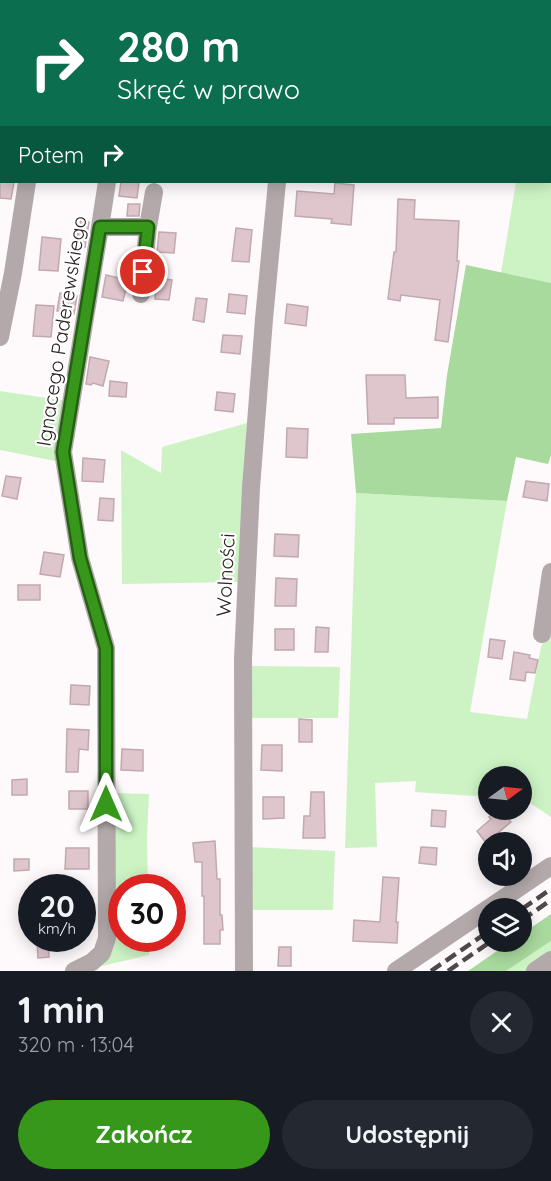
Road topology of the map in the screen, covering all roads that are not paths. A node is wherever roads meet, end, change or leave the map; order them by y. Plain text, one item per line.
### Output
1 (27, 183) edge
2 (107, 183) edge
3 (277, 183) edge
4 (154, 192) dead end
5 (100, 227) junction
6 (148, 227) junction
7 (141, 294) dead end
8 (0, 337) edge
9 (551, 572) edge
10 (542, 634) dead end
11 (551, 866) edge
12 (551, 960) edge
13 (74, 971) edge
14 (244, 971) edge
15 (396, 971) edge
16 (535, 971) edge

1 - 8 street
2 - 5 street, Ignacego Paderewskiego
3 - 14 street, Wolności
4 - 6 street
5 - 6 street
5 - 13 street, Ignacego Paderewskiego
6 - 7 street
9 - 10 street
11 - 15 street
12 - 16 street

